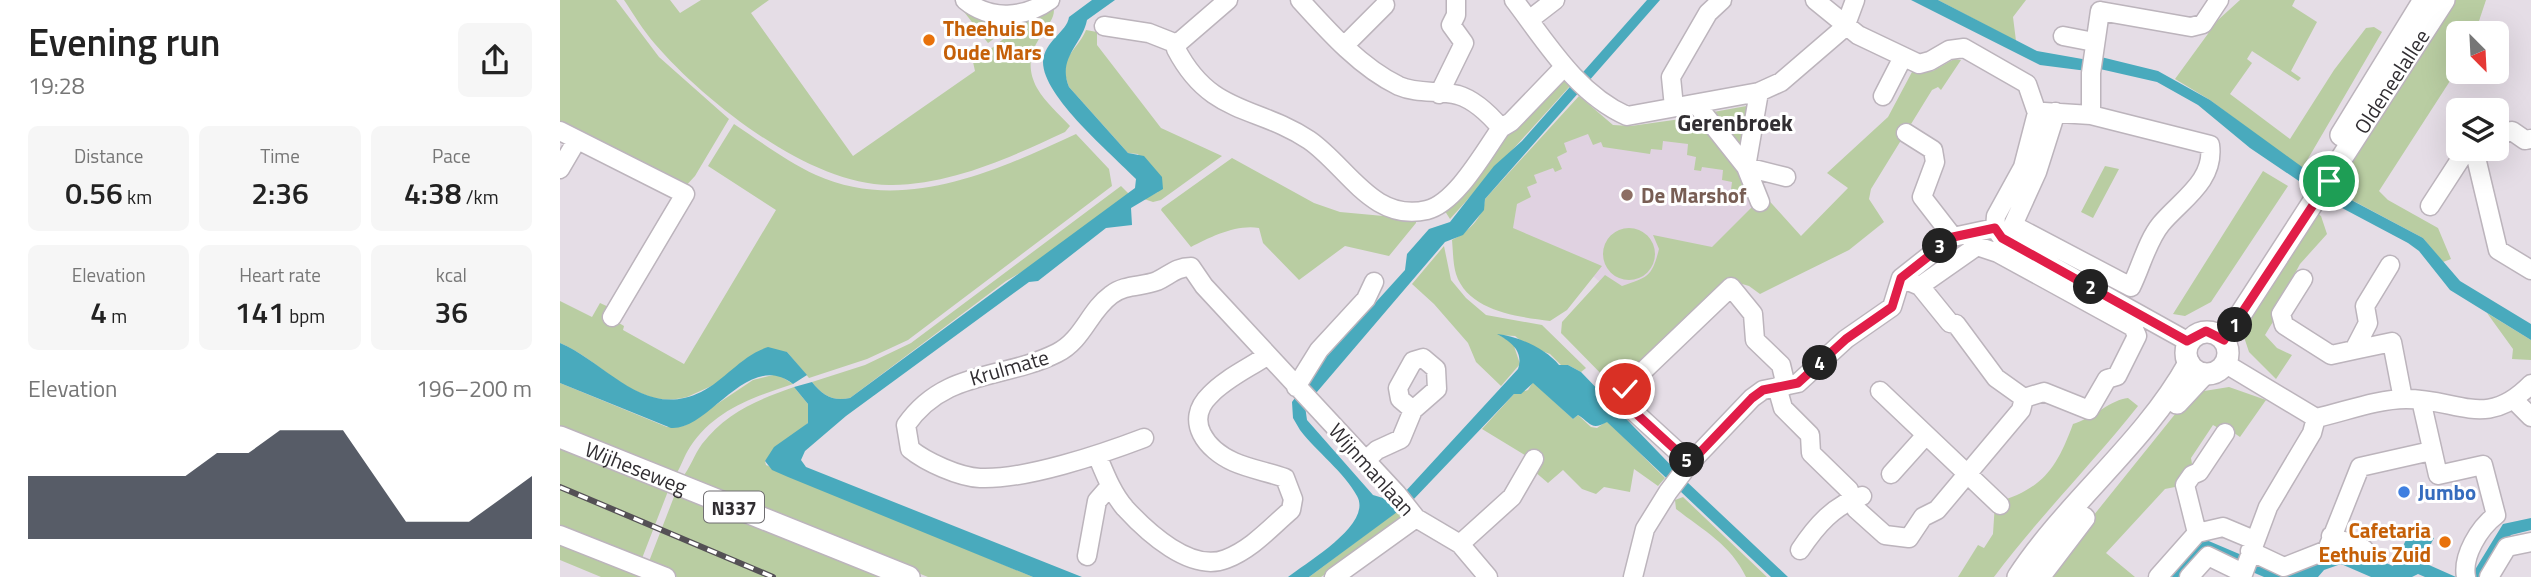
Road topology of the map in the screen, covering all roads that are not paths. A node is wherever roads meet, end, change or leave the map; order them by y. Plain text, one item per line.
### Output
1 (965, 0) edge
2 (1050, 0) edge
3 (1228, 0) edge
4 (1300, 0) edge
5 (1456, 0) edge
6 (1514, 0) edge
7 (1555, 0) edge
8 (1723, 0) edge
9 (1815, 0) edge
10 (1855, 0) edge
11 (2219, 0) edge
12 (2424, 0) edge
13 (2444, 0) edge
14 (1385, 5) dead end
15 (1529, 20) junction
16 (1104, 26) dead end
17 (1845, 27) junction
18 (2063, 36) dead end
19 (1177, 44) junction
20 (1344, 46) junction
21 (1903, 57) junction
22 (2093, 57) junction
23 (1569, 71) junction
24 (1759, 92) junction
25 (1439, 94) junction
26 (1883, 96) dead end
27 (1696, 104) junction
28 (1674, 107) junction
29 (2056, 112) junction
30 (2037, 113) junction
31 (2091, 115) junction
32 (1501, 128) junction
33 (560, 131) edge
34 (2509, 132) edge
35 (1906, 133) dead end
36 (2531, 138) edge
37 (578, 140) junction
38 (2459, 161) edge
39 (2477, 161) edge
40 (1746, 167) junction
41 (560, 169) edge
42 (1786, 177) dead end
43 (2323, 177) junction
44 (1760, 202) dead end
45 (2430, 206) dead end
46 (1995, 228) junction
47 (1953, 237) junction
48 (2390, 265) dead end
49 (1191, 267) joint
50 (2531, 270) edge
51 (1901, 278) junction
52 (2303, 279) dead end
53 (1374, 282) dead end
54 (1920, 286) junction
55 (612, 317) dead end
56 (2218, 336) junction
57 (2187, 341) junction
58 (2354, 349) junction
59 (1268, 355) junction
60 (2226, 363) junction
61 (2196, 369) junction
62 (2531, 384) edge
63 (1782, 387) junction
64 (1880, 391) dead end
65 (1301, 392) junction
66 (2024, 398) junction
67 (2403, 399) junction
68 (2421, 400) junction
69 (1413, 410) dead end
70 (2523, 410) edge
71 (2316, 418) junction
72 (2225, 433) dead end
73 (1926, 435) junction
74 (560, 437) edge
75 (1144, 438) dead end
76 (2431, 451) junction
77 (1097, 455) junction
78 (1534, 459) dead end
79 (1366, 460) junction
80 (1688, 466) junction
81 (1891, 474) dead end
82 (1965, 474) junction
83 (1110, 486) junction
84 (1857, 497) junction
85 (2000, 505) dead end
86 (1413, 513) junction
87 (2197, 533) junction
88 (560, 535) edge
89 (2330, 536) junction
90 (2531, 542) edge
91 (1460, 544) junction
92 (2364, 549) dead end
93 (1800, 550) dead end
94 (1087, 556) dead end
95 (2247, 561) edge
96 (2465, 575) edge
97 (1483, 576) edge
98 (666, 577) edge
99 (909, 577) edge
100 (1334, 577) edge
101 (1633, 577) edge
102 (2018, 577) edge
103 (2039, 577) edge
104 (2158, 577) edge
105 (2189, 577) edge
106 (2489, 577) edge

1 - 2 street
3 - 19 street
4 - 20 street
5 - 25 street
6 - 15 street
7 - 15 street
8 - 28 street
9 - 17 street
10 - 17 street
11 - 22 street
12 - 43 main road, Oldeneelallee
13 - 43 main road, Oldeneelallee
14 - 20 street
15 - 23 street
16 - 19 street
17 - 21 street
17 - 24 street
18 - 22 street
19 - 32 street
20 - 25 street
21 - 26 street
21 - 30 street
22 - 31 street
23 - 28 street
23 - 32 street
24 - 27 street
24 - 40 street
25 - 32 street
27 - 28 street
27 - 40 street
29 - 30 street
29 - 31 street
29 - 31 street
30 - 46 street
33 - 37 street
34 - 36 street
35 - 47 street
37 - 41 street
37 - 55 street
38 - 45 street
39 - 50 street
40 - 42 street
40 - 44 street
43 - 56 main road, Oldeneelallee
46 - 47 street
46 - 57 street
47 - 51 street
48 - 58 street
49 - 59 street, Wijnmanlaan
49 - 77 street, Krulmate
51 - 54 street
51 - 63 street
52 - 58 street
53 - 65 street
54 - 66 street
54 - 66 street
56 - 57 main road
56 - 60 main road
57 - 61 main road
58 - 67 street
59 - 65 street, Wijnmanlaan
59 - 83 street
60 - 61 main road
60 - 71 street
61 - 102 main road
61 - 103 main road
62 - 70 street
63 - 80 street
63 - 80 street
63 - 84 street
64 - 73 street
65 - 79 street, Wijnmanlaan
66 - 82 street
67 - 68 street
67 - 71 street
68 - 70 street
68 - 76 street
69 - 79 street
71 - 95 street
72 - 87 street
73 - 81 street
73 - 82 street
74 - 99 main road, Wijheseweg / N337
75 - 77 street, Krulmate
76 - 89 street
76 - 96 street
77 - 83 street
78 - 91 street
79 - 86 street, Wijnmanlaan
80 - 101 street
82 - 84 street
82 - 85 street
83 - 94 street
84 - 93 street
86 - 91 street, Wijnmanlaan
86 - 100 street
87 - 95 street
87 - 104 street
88 - 98 street
89 - 92 street
89 - 95 street
90 - 106 street
91 - 97 street, Wijnmanlaan
95 - 105 street

